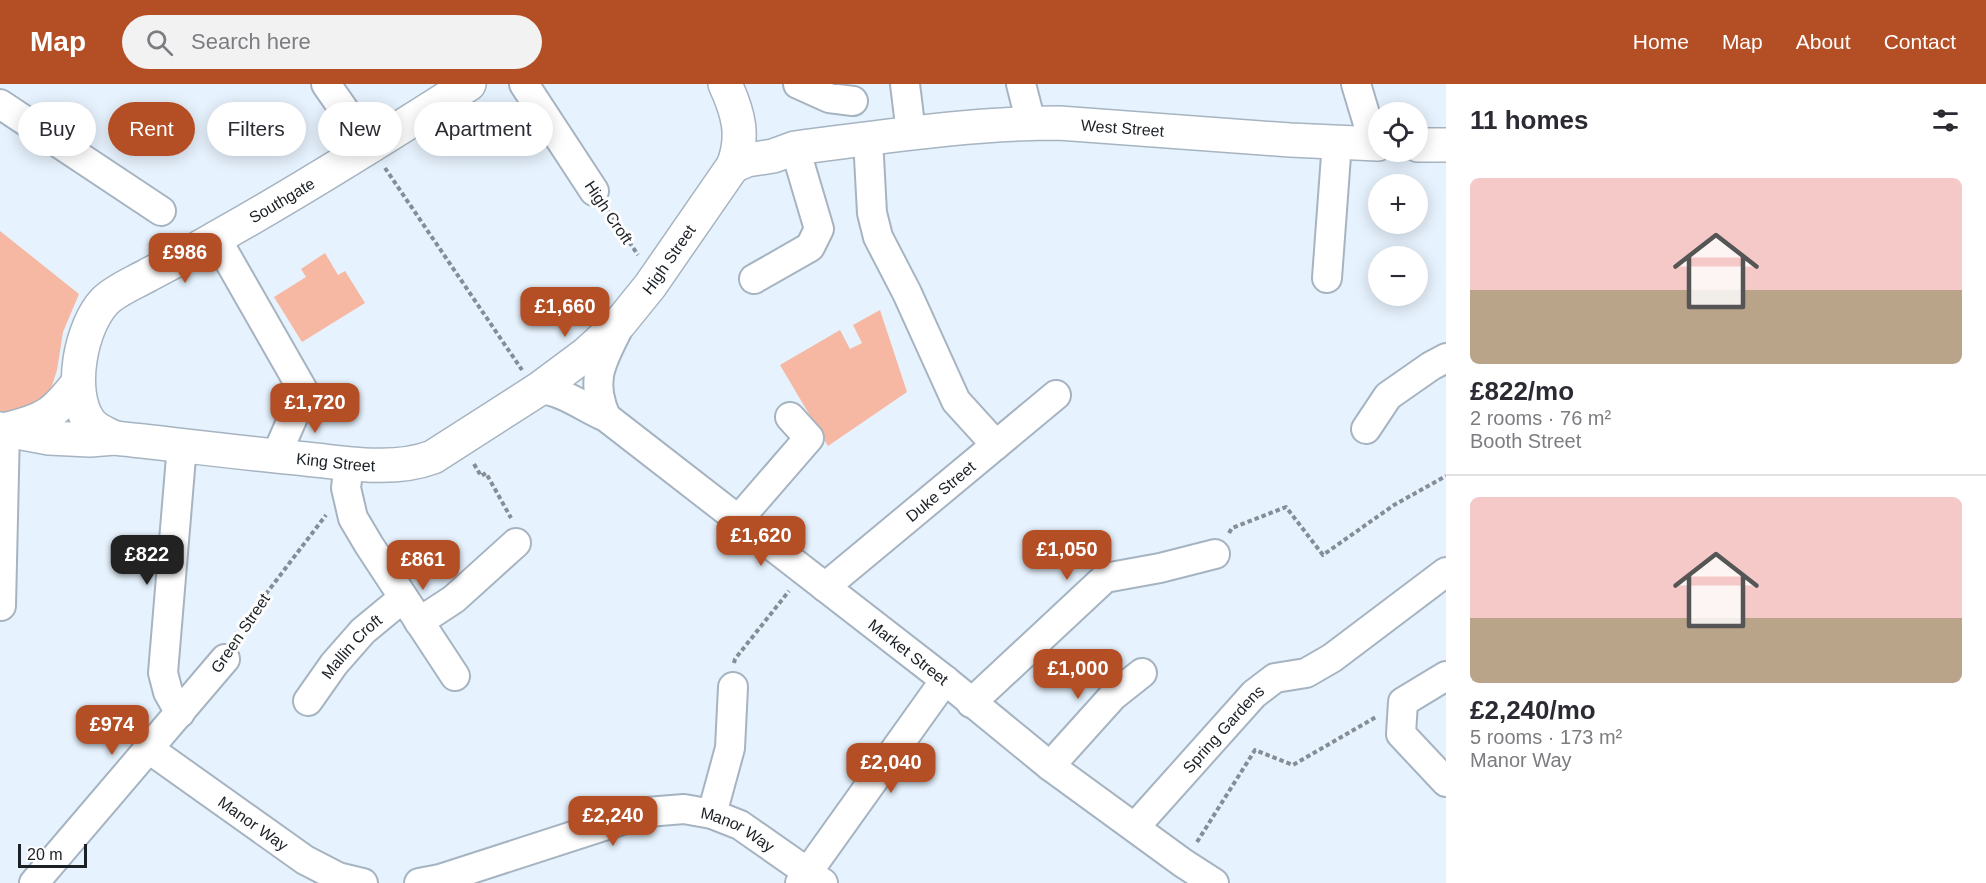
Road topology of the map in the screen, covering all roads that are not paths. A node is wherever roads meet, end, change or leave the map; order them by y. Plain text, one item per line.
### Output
1 (326, 84) edge
2 (469, 84) edge
3 (524, 84) edge
4 (798, 84) edge
5 (905, 84) edge
6 (1021, 84) edge
7 (1356, 84) edge
8 (729, 93) edge
9 (856, 93) edge
10 (339, 102) edge
11 (0, 104) edge
12 (1368, 120) edge
13 (1031, 123) junction
14 (402, 127) edge
15 (911, 133) junction
16 (861, 140) junction
17 (1337, 142) junction
18 (1368, 144) edge
19 (1428, 145) edge
20 (1446, 145) edge
21 (795, 148) junction
22 (355, 156) edge
23 (733, 166) junction
24 (594, 191) road end
25 (161, 211) dead end
26 (216, 238) junction
27 (1327, 278) dead end
28 (754, 279) dead end
29 (620, 323) junction
30 (1446, 358) edge
31 (77, 384) junction
32 (538, 390) junction
33 (1056, 395) dead end
34 (606, 417) junction
35 (790, 417) dead end
36 (3, 429) edge
37 (1366, 429) dead end
38 (115, 438) junction
39 (182, 445) junction
40 (996, 445) junction
41 (276, 456) junction
42 (347, 476) junction
43 (738, 520) junction
44 (516, 543) road end
45 (1215, 554) road end
46 (1446, 572) edge
47 (814, 579) junction
48 (403, 598) junction
49 (1, 606) edge
50 (418, 622) junction
51 (225, 659) road end
52 (1142, 673) dead end
53 (455, 676) dead end
54 (1446, 676) edge
55 (945, 680) junction
56 (733, 687) road end
57 (308, 701) dead end
58 (971, 703) junction
59 (180, 713) junction
60 (149, 749) junction
61 (1050, 766) junction
62 (1446, 782) edge
63 (712, 814) junction
64 (1135, 827) junction
65 (1201, 877) edge
66 (810, 879) edge
67 (34, 883) edge
68 (363, 883) edge
69 (419, 883) edge

1 - 10 street
2 - 14 main road, Southgate
3 - 24 street, High Croft
4 - 9 street
5 - 15 street
6 - 13 street
7 - 12 street
8 - 21 main road
8 - 23 main road, High Street
9 - 16 street
11 - 25 street
13 - 15 main road, West Street
13 - 17 main road, West Street
15 - 16 main road, West Street
16 - 21 main road, West Street
16 - 40 street
17 - 18 main road, West Street
17 - 27 street
19 - 20 main road
21 - 23 main road, West Street
21 - 28 street
22 - 26 main road, Southgate
23 - 29 main road, High Street
26 - 31 main road, Southgate
26 - 41 street
29 - 32 main road, High Street
29 - 34 street
30 - 37 street
31 - 36 main road
31 - 38 main road
32 - 34 street, Market Street
32 - 42 main road, King Street
33 - 40 street, Duke Street
34 - 43 street, Market Street
35 - 43 street
36 - 38 main road, King Street
36 - 49 street
38 - 39 main road, King Street
39 - 41 main road, King Street
39 - 59 street
40 - 47 street, Duke Street
41 - 42 main road, King Street
42 - 48 street
43 - 47 street, Market Street
44 - 50 street
45 - 58 street
46 - 64 street, Spring Gardens
47 - 55 street, Market Street
48 - 50 street
48 - 57 street, Mallin Croft
50 - 53 street
51 - 59 street, Green Street
52 - 61 street
54 - 62 street
55 - 58 street, Market Street
55 - 66 street
56 - 63 street
58 - 61 street, Market Street
59 - 60 street, Green Street
60 - 67 street, Green Street
60 - 68 street, Manor Way
61 - 64 street, Market Street
63 - 66 street, Manor Way
63 - 69 street, Manor Way
64 - 65 street, Market Street

